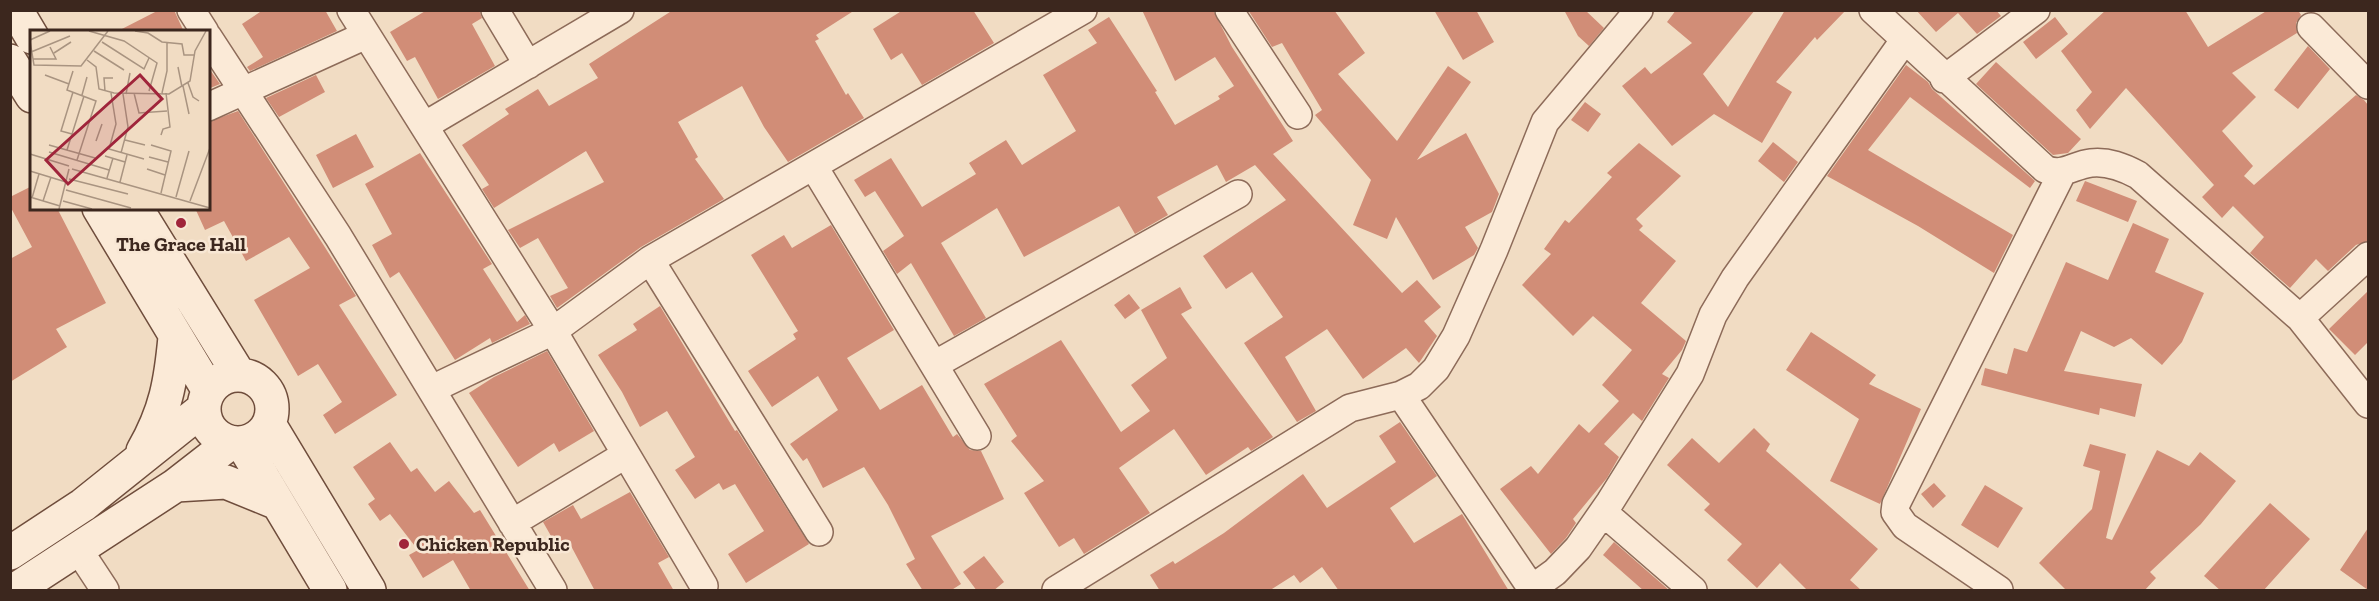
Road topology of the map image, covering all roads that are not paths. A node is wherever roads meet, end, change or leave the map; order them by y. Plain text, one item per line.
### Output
1 (16, 10) edge
2 (191, 10) edge
3 (351, 10) edge
4 (495, 10) edge
5 (620, 10) edge
6 (1083, 10) edge
7 (1229, 10) edge
8 (1639, 10) edge
9 (1873, 10) edge
10 (2036, 10) edge
11 (2311, 27) dead end
12 (204, 30) edge
13 (30, 34) edge
14 (366, 35) junction
15 (210, 40) edge
16 (1903, 42) junction
17 (10, 61) edge
18 (528, 65) junction
19 (1944, 79) junction
20 (2368, 85) edge
21 (244, 92) junction
22 (30, 93) edge
23 (210, 106) edge
24 (1298, 115) dead end
25 (424, 126) junction
26 (814, 167) junction
27 (2062, 173) junction
28 (1238, 194) dead end
29 (100, 210) edge
30 (137, 210) edge
31 (2368, 256) edge
32 (650, 260) junction
33 (2300, 318) junction
34 (553, 331) junction
35 (175, 336) junction
36 (934, 365) junction
37 (238, 373) junction
38 (432, 389) junction
39 (1401, 395) junction
40 (206, 400) junction
41 (2368, 404) edge
42 (269, 424) junction
43 (977, 436) dead end
44 (236, 443) junction
45 (625, 455) junction
46 (138, 460) junction
47 (176, 485) junction
48 (275, 502) junction
49 (1603, 512) junction
50 (512, 523) junction
51 (819, 532) dead end
52 (78, 549) junction
53 (11, 553) edge
54 (704, 585) dead end
55 (1988, 587) edge
56 (1531, 590) edge
57 (15, 591) edge
58 (105, 591) edge
59 (330, 591) edge
60 (369, 591) edge
61 (553, 591) edge
62 (1056, 591) edge
63 (1693, 591) edge

1 - 13 main road
2 - 12 street
3 - 14 street
4 - 18 street
5 - 18 street
6 - 26 street
7 - 24 street
8 - 39 street
9 - 16 street
10 - 19 street
11 - 20 street
14 - 21 street
14 - 25 street
15 - 21 street
16 - 19 street
16 - 49 street
17 - 22 main road
18 - 25 street
19 - 27 street
21 - 23 street
21 - 38 street
25 - 34 street
26 - 32 street
26 - 36 street
27 - 33 street
27 - 55 street
28 - 36 street
29 - 35 main road
30 - 37 main road
31 - 33 street
32 - 34 street
32 - 51 street
33 - 41 street
34 - 38 street
34 - 45 street
35 - 40 main road
35 - 46 main road
36 - 43 street
37 - 40 main road
37 - 42 main road
38 - 50 street
39 - 56 street
39 - 62 street
40 - 44 main road
40 - 46 main road
42 - 44 main road
42 - 60 main road
44 - 47 main road
44 - 48 main road
45 - 50 street
45 - 54 street
46 - 53 main road
47 - 48 main road
47 - 52 main road
48 - 59 main road
49 - 56 street
49 - 63 street
50 - 61 street
52 - 57 main road
52 - 58 street

